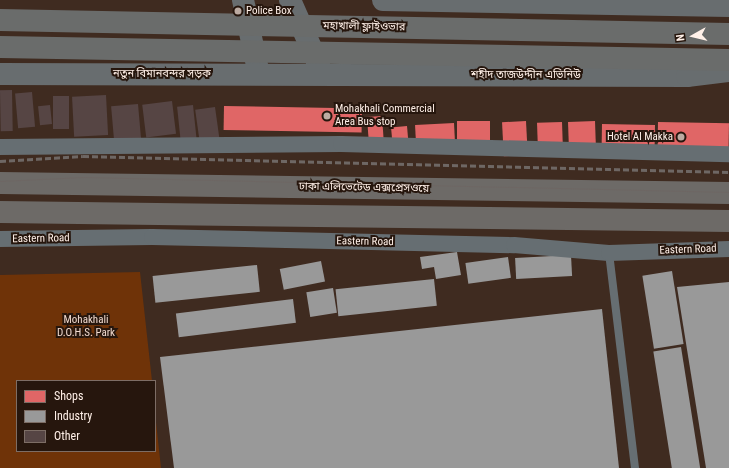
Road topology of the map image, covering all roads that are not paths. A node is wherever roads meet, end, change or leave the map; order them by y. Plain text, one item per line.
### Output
1 (243, 0) edge
2 (290, 0) edge
3 (383, 0) edge
4 (729, 6) edge
5 (0, 20) edge
6 (729, 34) edge
7 (0, 47) edge
8 (729, 60) edge
9 (729, 71) edge
10 (259, 73) junction
11 (0, 74) edge
12 (323, 74) junction
13 (687, 76) junction
14 (729, 76) edge
15 (0, 147) edge
16 (729, 154) edge
17 (0, 183) edge
18 (729, 193) edge
19 (0, 212) edge
20 (729, 221) edge
21 (0, 239) edge
22 (729, 249) edge
23 (609, 252) junction
24 (635, 468) edge

1 - 10 main road
2 - 12 main road
3 - 4 main road
5 - 6 highway, মহাখালী ফ্লাইওভার, bridge
7 - 8 highway, bridge
9 - 13 main road, শহীদ তাজউদ্দীন এভিনিউ
10 - 11 main road, নতুন বিমানবন্দর সড়ক
10 - 12 main road, নতুন বিমানবন্দর সড়ক
12 - 13 main road, শহীদ তাজউদ্দীন এভিনিউ
13 - 14 main road
15 - 16 street
17 - 18 highway, ঢাকা এলিভেটেড এক্সপ্রেসওয়ে
19 - 20 highway
21 - 23 street, Eastern Road
22 - 23 street, Eastern Road
23 - 24 lane

